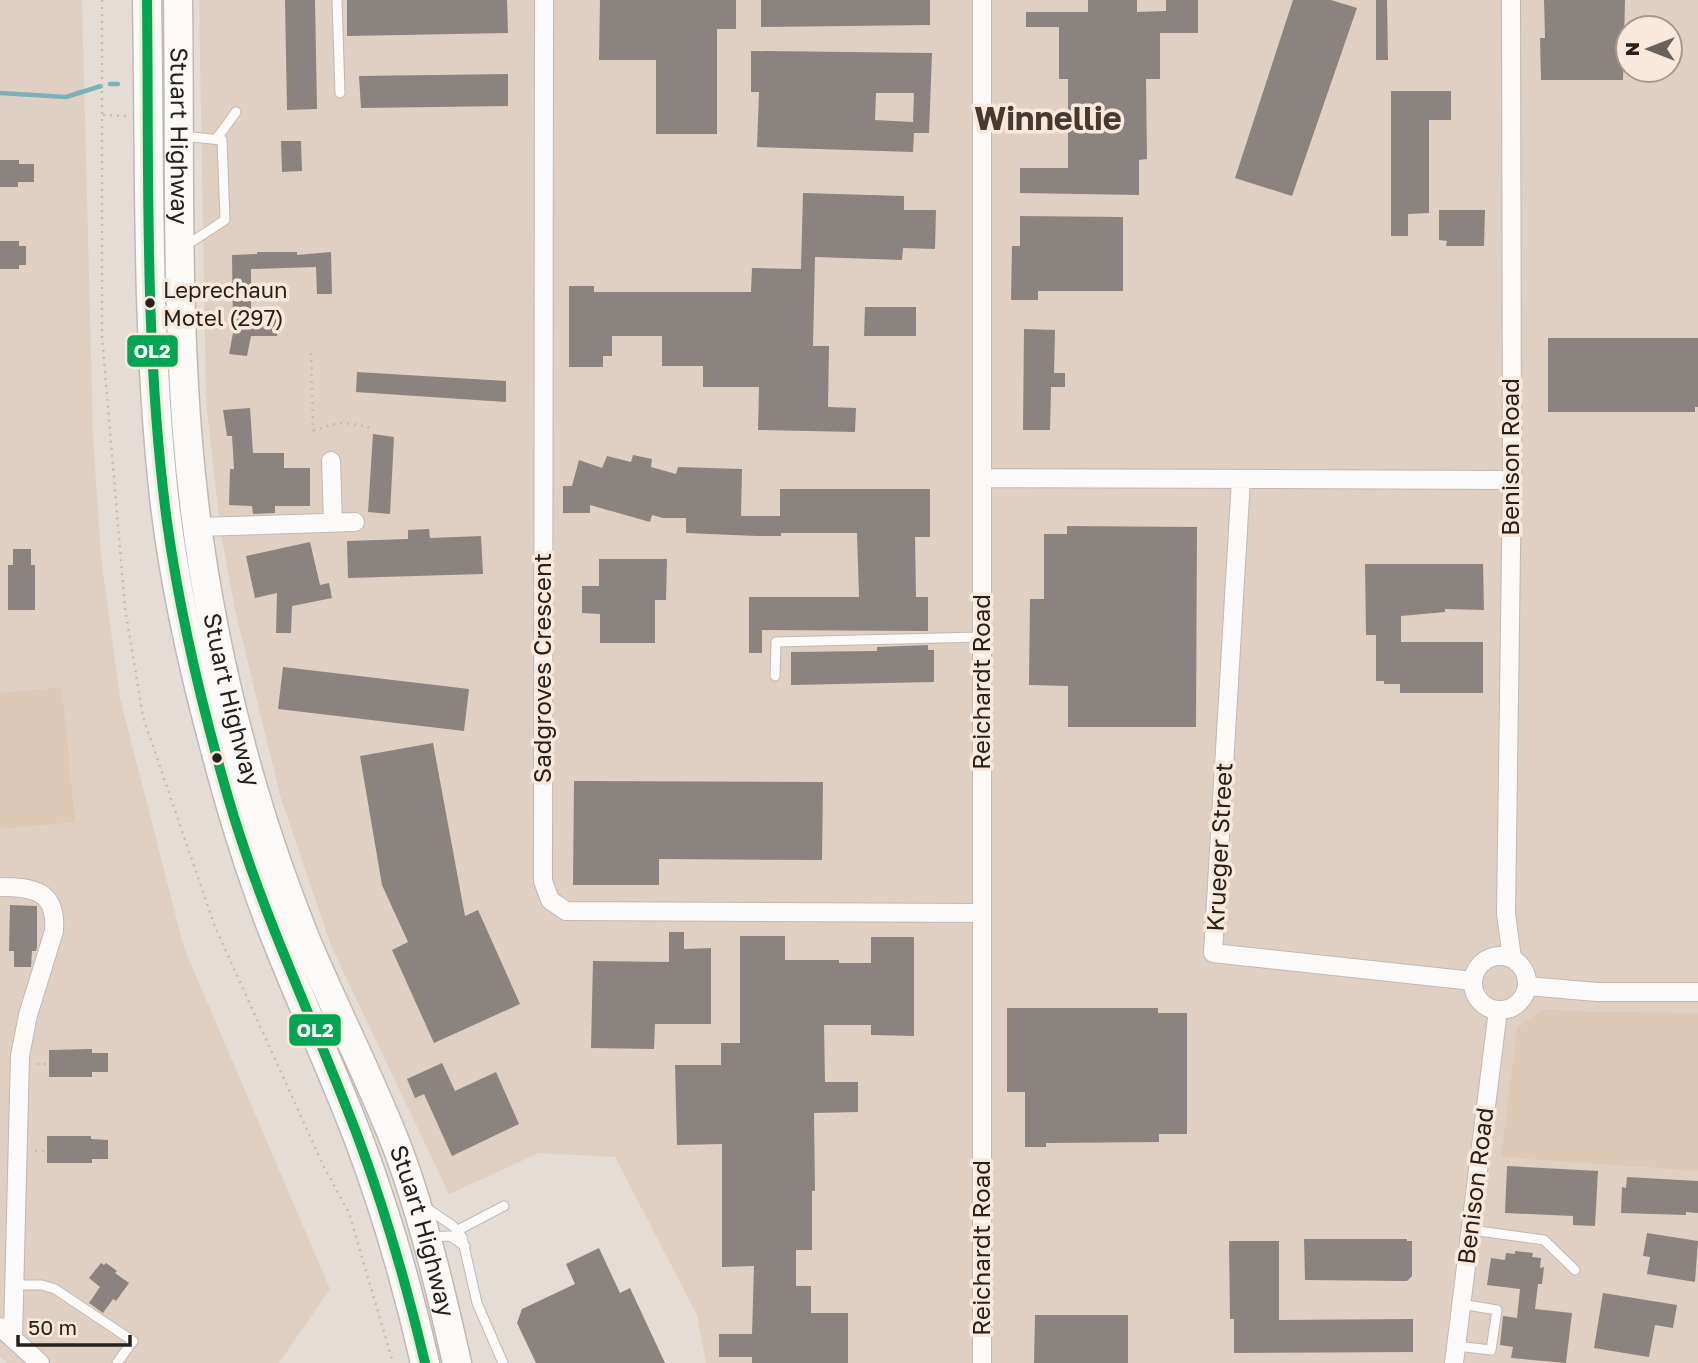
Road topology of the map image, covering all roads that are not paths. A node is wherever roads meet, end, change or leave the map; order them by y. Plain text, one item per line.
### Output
1 (147, 0) edge
2 (155, 0) edge
3 (178, 0) edge
4 (337, 0) edge
5 (544, 0) edge
6 (982, 0) edge
7 (1511, 0) edge
8 (340, 93) dead end
9 (149, 96) junction
10 (236, 112) dead end
11 (180, 136) junction
12 (217, 138) junction
13 (181, 249) junction
14 (151, 261) junction
15 (331, 461) dead end
16 (982, 478) junction
17 (1241, 479) junction
18 (1512, 480) junction
19 (333, 522) junction
20 (355, 522) dead end
21 (198, 527) junction
22 (982, 637) junction
23 (775, 676) dead end
24 (269, 878) junction
25 (0, 887) edge
26 (982, 913) junction
27 (1503, 957) junction
28 (1473, 981) junction
29 (1527, 986) junction
30 (1698, 992) edge
31 (1498, 1010) junction
32 (412, 1192) junction
33 (504, 1206) dead end
34 (458, 1230) junction
35 (1471, 1230) junction
36 (425, 1238) junction
37 (465, 1246) junction
38 (1575, 1270) dead end
39 (15, 1285) junction
40 (1461, 1304) junction
41 (12, 1336) edge
42 (1455, 1355) edge
43 (40, 1363) edge
44 (50, 1363) edge
45 (117, 1363) edge
46 (425, 1363) edge
47 (436, 1363) edge
48 (457, 1363) edge
49 (502, 1363) edge
50 (982, 1363) edge

1 - 9 highway, Stuart Highway
2 - 9 highway
3 - 11 highway, Stuart Highway
4 - 8 lane
5 - 26 street, Sadgroves Crescent
6 - 16 street, Reichardt Road
7 - 18 street, Benison Road
9 - 14 highway, Stuart Highway
10 - 12 lane
11 - 12 lane
11 - 13 highway, Stuart Highway
11 - 14 highway
12 - 13 lane
13 - 21 highway, Stuart Highway
14 - 24 highway, Stuart Highway
15 - 19 street
16 - 17 street
16 - 22 street, Reichardt Road
17 - 18 street
17 - 28 street, Krueger Street
18 - 27 street, Benison Road
19 - 20 street
19 - 21 street
21 - 24 highway, Stuart Highway
22 - 23 lane
22 - 26 street, Reichardt Road
24 - 32 highway, Stuart Highway
24 - 46 highway, Stuart Highway
25 - 39 street
26 - 50 street, Reichardt Road
27 - 28 street
27 - 29 street
28 - 31 street
29 - 30 street
29 - 31 street
31 - 35 street, Benison Road
32 - 34 lane
32 - 36 highway, Stuart Highway
33 - 34 lane
34 - 37 lane
35 - 38 lane
35 - 40 street, Benison Road
36 - 37 lane
36 - 47 highway
36 - 48 highway, Stuart Highway
37 - 49 lane
39 - 41 street
39 - 45 lane
40 - 42 street, Benison Road
40 - 42 lane
41 - 43 street
41 - 44 street

